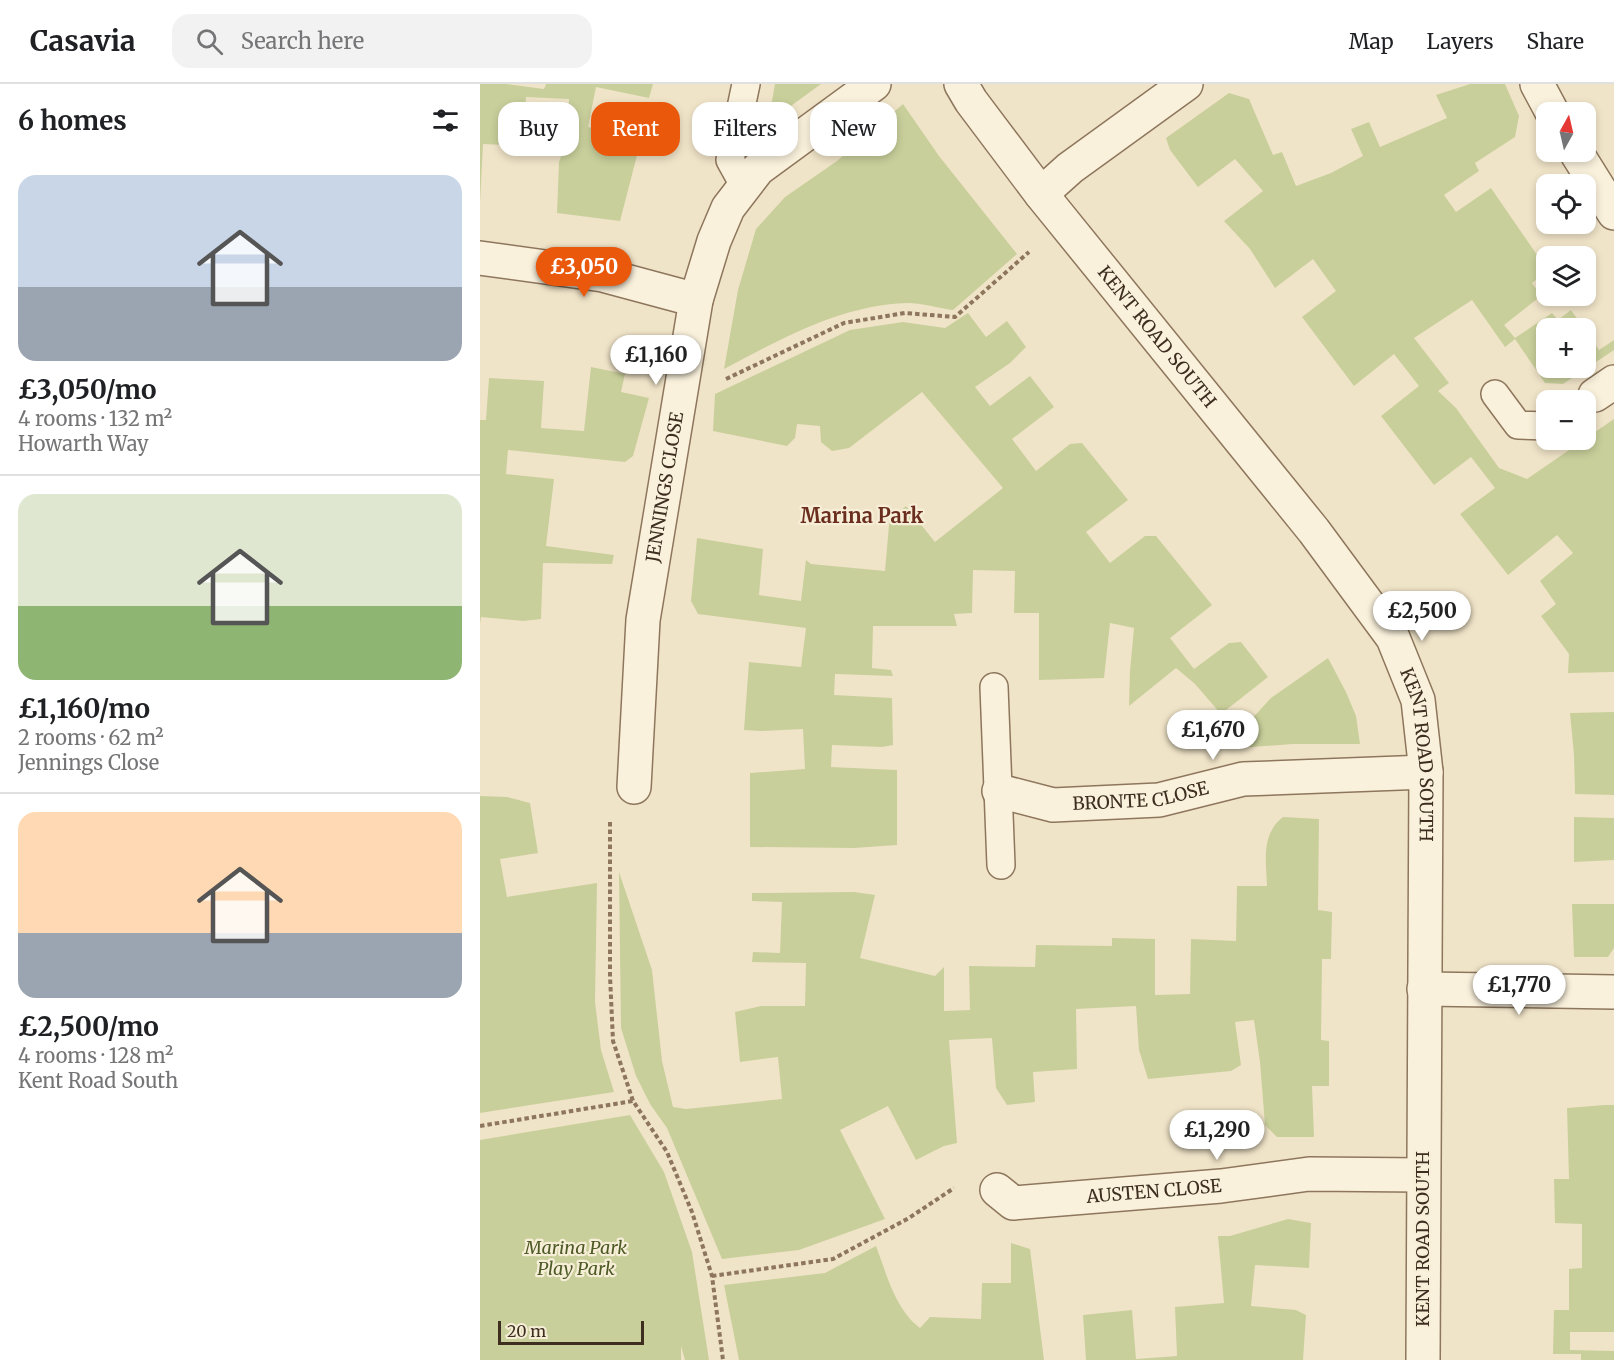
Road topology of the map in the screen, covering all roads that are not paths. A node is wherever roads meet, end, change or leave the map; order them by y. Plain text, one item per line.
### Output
1 (746, 84) edge
2 (874, 84) edge
3 (961, 84) edge
4 (1186, 84) edge
5 (1537, 84) edge
6 (1547, 102) edge
7 (1582, 162) edge
8 (745, 187) junction
9 (1041, 194) junction
10 (1614, 213) edge
11 (480, 258) edge
12 (696, 300) junction
13 (1495, 394) dead end
14 (1536, 426) edge
15 (994, 687) dead end
16 (1426, 772) junction
17 (634, 787) dead end
18 (999, 791) junction
19 (1001, 865) dead end
20 (1424, 989) junction
21 (1614, 992) edge
22 (1423, 1175) junction
23 (997, 1190) road end
24 (1422, 1360) edge

1 - 8 lane
2 - 8 street, JENNINGS CLOSE
3 - 9 street, KENT ROAD SOUTH
4 - 9 street
5 - 6 street
7 - 10 street
8 - 12 street, JENNINGS CLOSE
9 - 16 street, KENT ROAD SOUTH
11 - 12 street
12 - 17 street, JENNINGS CLOSE
13 - 14 lane
15 - 18 lane
16 - 18 street, BRONTE CLOSE
16 - 20 street, KENT ROAD SOUTH
18 - 19 lane
20 - 21 street
20 - 22 street, KENT ROAD SOUTH
22 - 23 street, AUSTEN CLOSE
22 - 24 street, KENT ROAD SOUTH

